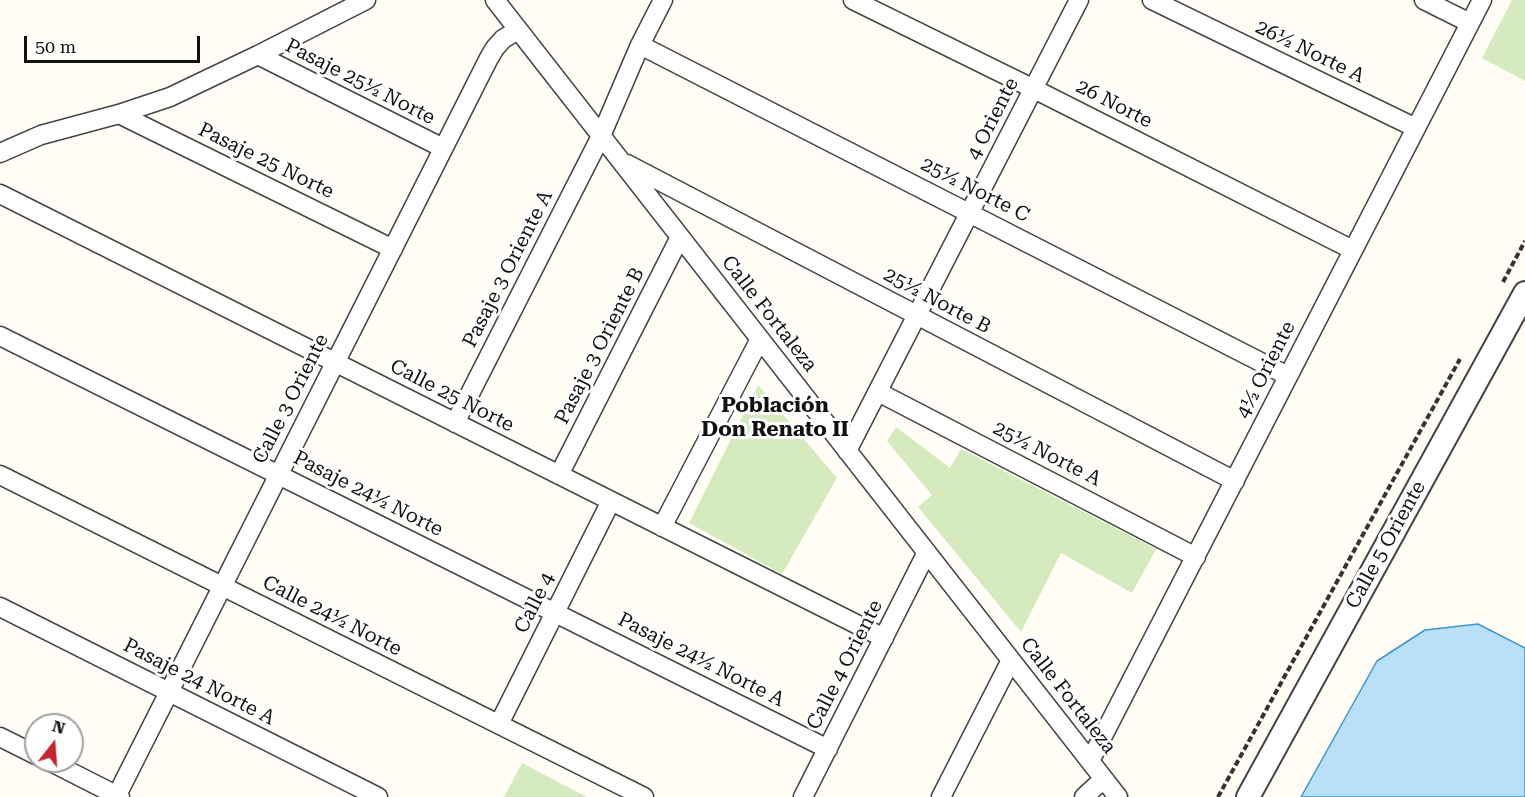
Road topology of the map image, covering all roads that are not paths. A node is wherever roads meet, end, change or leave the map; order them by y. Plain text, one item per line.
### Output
1 (366, 0) edge
2 (663, 0) edge
3 (853, 0) edge
4 (1079, 0) edge
5 (1152, 0) edge
6 (1424, 0) edge
7 (1482, 0) edge
8 (496, 1) edge
9 (1470, 23) junction
10 (518, 30) junction
11 (640, 45) junction
12 (258, 55) junction
13 (1034, 89) junction
14 (119, 114) junction
15 (1416, 128) junction
16 (601, 136) junction
17 (443, 148) junction
18 (0, 153) edge
19 (620, 160) junction
20 (0, 194) edge
21 (970, 213) junction
22 (680, 237) junction
23 (393, 249) junction
24 (1353, 250) junction
25 (1525, 293) edge
26 (917, 316) junction
27 (0, 336) edge
28 (760, 339) junction
29 (335, 363) junction
30 (1288, 376) junction
31 (878, 392) junction
32 (455, 423) junction
33 (848, 451) junction
34 (278, 474) junction
35 (0, 475) edge
36 (559, 475) junction
37 (1234, 481) junction
38 (611, 501) junction
39 (662, 527) junction
40 (927, 552) junction
41 (1196, 557) junction
42 (222, 586) junction
43 (0, 607) edge
44 (555, 612) junction
45 (884, 638) junction
46 (1011, 660) junction
47 (169, 692) junction
48 (499, 724) junction
49 (0, 737) edge
50 (24, 749) edge
51 (828, 749) junction
52 (1090, 761) junction
53 (72, 773) edge
54 (1105, 780) junction
55 (811, 794) edge
56 (117, 796) edge
57 (378, 797) edge
58 (644, 797) edge
59 (940, 797) edge
60 (1084, 797) edge
61 (1118, 797) edge
62 (1248, 797) edge

1 - 12 street
2 - 11 street, Pasaje 3 Oriente A
3 - 13 street, 26 Norte
4 - 13 street, 4 Oriente
5 - 15 street, 26½ Norte A
6 - 9 street
7 - 9 street, 4½ Oriente
8 - 10 street, Calle Fortaleza
9 - 15 street, 4½ Oriente
10 - 16 street, Calle Fortaleza
10 - 17 street, Calle 3 Oriente
11 - 16 street, Pasaje 3 Oriente A
11 - 21 street, 25½ Norte C
12 - 14 street
12 - 17 street, Pasaje 25½ Norte
13 - 21 street, 4 Oriente
13 - 24 street, 26 Norte
14 - 18 street
14 - 23 street, Pasaje 25 Norte
15 - 24 street, 4½ Oriente
16 - 19 street, Calle Fortaleza
16 - 32 street, Pasaje 3 Oriente A
17 - 23 street, Calle 3 Oriente
19 - 22 street, Calle Fortaleza
19 - 26 street, 25½ Norte B
20 - 29 street, Calle 25 Norte
21 - 26 street, 4 Oriente
21 - 30 street, 25½ Norte C
22 - 28 street, Calle Fortaleza
22 - 36 street, Pasaje 3 Oriente B
23 - 29 street, Calle 3 Oriente
24 - 30 street, 4½ Oriente
25 - 62 street, Calle 5 Oriente
26 - 31 street, 4 Oriente
26 - 37 street, 25½ Norte B
27 - 34 street, Pasaje 24½ Norte
28 - 33 street, Calle Fortaleza
28 - 39 street
29 - 32 street, Calle 25 Norte
29 - 34 street, Calle 3 Oriente
30 - 37 street, 4½ Oriente
31 - 33 street, 4 Oriente
31 - 41 street, 25½ Norte A
32 - 36 street, Calle 25 Norte
33 - 40 street, Calle Fortaleza
34 - 42 street, Calle 3 Oriente
34 - 44 street, Pasaje 24½ Norte
35 - 42 street, Calle 24½ Norte
36 - 38 street, Calle 25 Norte
37 - 41 street, 4½ Oriente
38 - 39 street, Calle 25 Norte
38 - 44 street, Calle 4
39 - 45 street, Calle 25 Norte
40 - 45 street, Calle 4 Oriente
40 - 46 street, Calle Fortaleza
41 - 52 street, 4½ Oriente
42 - 47 street, Calle 3 Oriente
42 - 48 street, Calle 24½ Norte
43 - 47 street, Pasaje 24 Norte A
44 - 48 street, Calle 4
44 - 51 street, Pasaje 24½ Norte A
45 - 51 street, Calle 4 Oriente
46 - 52 street, Calle Fortaleza
46 - 59 street
47 - 56 street, Calle 3 Oriente
47 - 57 street, Pasaje 24 Norte A
48 - 58 street, Calle 24½ Norte
49 - 50 street
51 - 55 street, Calle 4 Oriente
52 - 54 street, Calle Fortaleza
53 - 56 street
54 - 60 street
54 - 61 street, Calle Fortaleza

